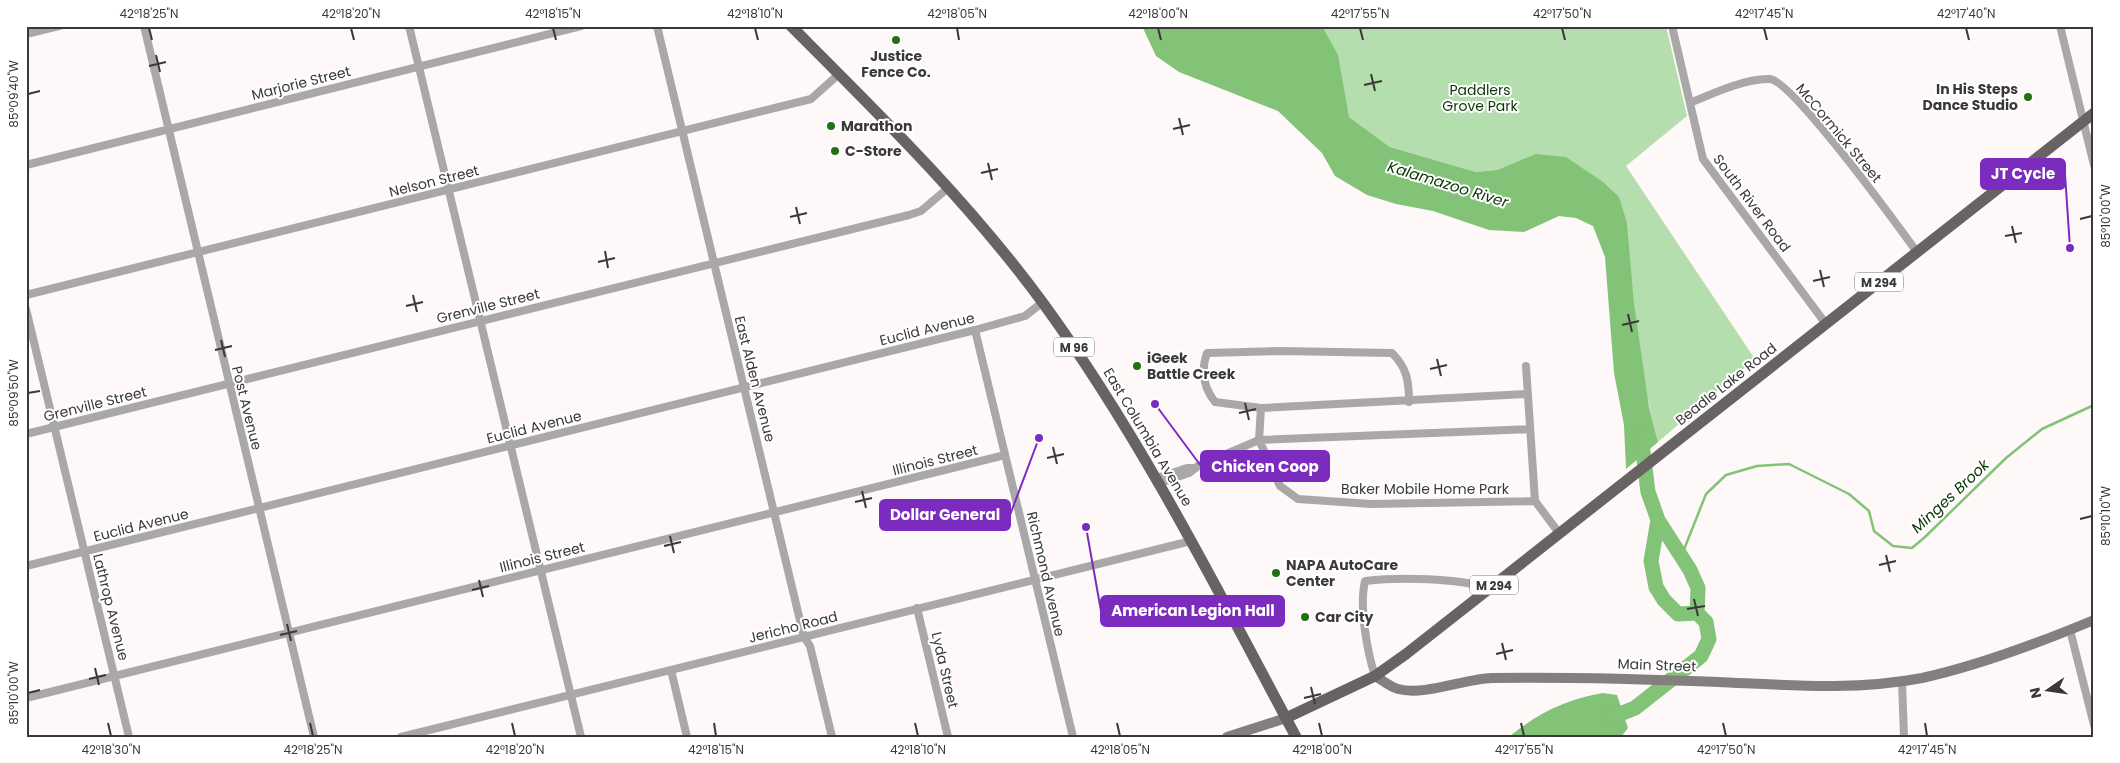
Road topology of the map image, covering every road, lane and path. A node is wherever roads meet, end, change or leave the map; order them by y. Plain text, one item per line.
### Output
1 (58, 26) edge
2 (144, 26) edge
3 (409, 26) edge
4 (582, 26) edge
5 (657, 26) edge
6 (791, 26) edge
7 (1672, 26) edge
8 (2060, 26) edge
9 (26, 34) edge
10 (419, 66) junction
11 (839, 74) junction
12 (1690, 104) junction
13 (2094, 114) edge
14 (2084, 121) junction
15 (168, 130) junction
16 (682, 132) junction
17 (26, 165) edge
18 (2094, 165) edge
19 (948, 188) junction
20 (449, 190) junction
21 (1917, 252) junction
22 (198, 253) junction
23 (714, 263) junction
24 (26, 295) edge
25 (1043, 302) junction
26 (26, 309) edge
27 (481, 321) junction
28 (1826, 324) junction
29 (975, 330) junction
30 (1526, 366) dead end
31 (229, 384) junction
32 (744, 388) junction
33 (1528, 394) junction
34 (1409, 402) junction
35 (1261, 408) junction
36 (54, 427) junction
37 (1530, 429) junction
38 (26, 434) edge
39 (1259, 440) junction
40 (510, 445) junction
41 (1005, 455) junction
42 (1158, 480) junction
43 (1534, 501) junction
44 (259, 508) junction
45 (774, 512) junction
46 (1559, 533) junction
47 (1191, 541) junction
48 (84, 552) junction
49 (26, 566) edge
50 (542, 570) junction
51 (1034, 580) junction
52 (1489, 588) junction
53 (917, 608) junction
54 (2094, 620) edge
55 (2070, 630) junction
56 (288, 632) junction
57 (804, 637) junction
58 (671, 670) junction
59 (114, 676) junction
60 (1375, 676) junction
61 (1902, 680) junction
62 (571, 694) junction
63 (26, 698) edge
64 (1286, 718) junction
65 (2094, 725) edge
66 (129, 737) edge
67 (314, 737) edge
68 (401, 737) edge
69 (581, 737) edge
70 (688, 737) edge
71 (832, 737) edge
72 (948, 737) edge
73 (1073, 737) edge
74 (1227, 737) edge
75 (1296, 737) edge
76 (1904, 737) edge

1 - 9 street
2 - 15 street, Post Avenue
3 - 10 street
4 - 10 street, Marjorie Street
5 - 16 street, East Alden Avenue
6 - 11 main road, East Columbia Avenue / M 96
7 - 12 street, South River Road
8 - 14 street
10 - 15 street, Marjorie Street
10 - 20 street
11 - 16 street, Nelson Street
11 - 19 main road, East Columbia Avenue / M 96
12 - 21 street, McCormick Street
12 - 28 street, South River Road
13 - 14 main road, Beadle Lake Road / M 294
14 - 18 street
14 - 21 main road, Beadle Lake Road / M 294
15 - 17 street, Marjorie Street
15 - 22 street, Post Avenue
16 - 20 street, Nelson Street
16 - 23 street, East Alden Avenue
19 - 23 street, Grenville Street
19 - 25 main road, East Columbia Avenue / M 96
20 - 22 street, Nelson Street
20 - 27 street
21 - 28 main road, Beadle Lake Road / M 294
22 - 24 street, Nelson Street
22 - 31 street, Post Avenue
23 - 27 street, Grenville Street
23 - 32 street, East Alden Avenue
25 - 29 street, Euclid Avenue
25 - 42 main road, East Columbia Avenue / M 96
26 - 36 street, Lathrop Avenue
27 - 31 street, Grenville Street
27 - 40 street
28 - 46 main road, Beadle Lake Road / M 294
29 - 32 street, Euclid Avenue
29 - 41 street, Richmond Avenue
30 - 33 street
31 - 36 street, Grenville Street
31 - 44 street, Post Avenue
32 - 40 street, Euclid Avenue
32 - 45 street, East Alden Avenue
33 - 34 street
33 - 37 street
34 - 35 street
34 - 35 street
35 - 39 street, Baker Mobile Home Park
36 - 38 street, Grenville Street
36 - 48 street, Lathrop Avenue
37 - 39 street
37 - 43 street
39 - 42 street
39 - 43 street, Baker Mobile Home Park
40 - 44 street, Euclid Avenue
40 - 50 street
41 - 45 street, Illinois Street
41 - 51 street, Richmond Avenue
42 - 47 main road, East Columbia Avenue / M 96
43 - 46 street
44 - 48 street, Euclid Avenue
44 - 56 street, Post Avenue
45 - 50 street, Illinois Street
45 - 57 street, East Alden Avenue
46 - 52 main road, Beadle Lake Road / M 294
47 - 51 street, Jericho Road
47 - 64 main road, East Columbia Avenue / M 96
48 - 49 street, Euclid Avenue
48 - 59 street, Lathrop Avenue
50 - 56 street, Illinois Street
50 - 62 street
51 - 53 street, Jericho Road
51 - 73 street, Richmond Avenue
52 - 60 main road, Beadle Lake Road / M 294
52 - 60 street
53 - 57 street, Jericho Road
53 - 72 street, Lyda Street
54 - 55 street, Main Street
55 - 61 street, Main Street
55 - 65 street
56 - 59 street, Illinois Street
56 - 67 street, Post Avenue
57 - 58 street, Jericho Road
57 - 71 street, East Alden Avenue
58 - 62 street, Jericho Road
58 - 70 street
59 - 63 street, Illinois Street
59 - 66 street, Lathrop Avenue
60 - 61 street, Main Street
60 - 64 main road, M 294
61 - 76 street
62 - 68 street, Jericho Road
62 - 69 street
64 - 74 street
64 - 75 main road, East Columbia Avenue / M 96

